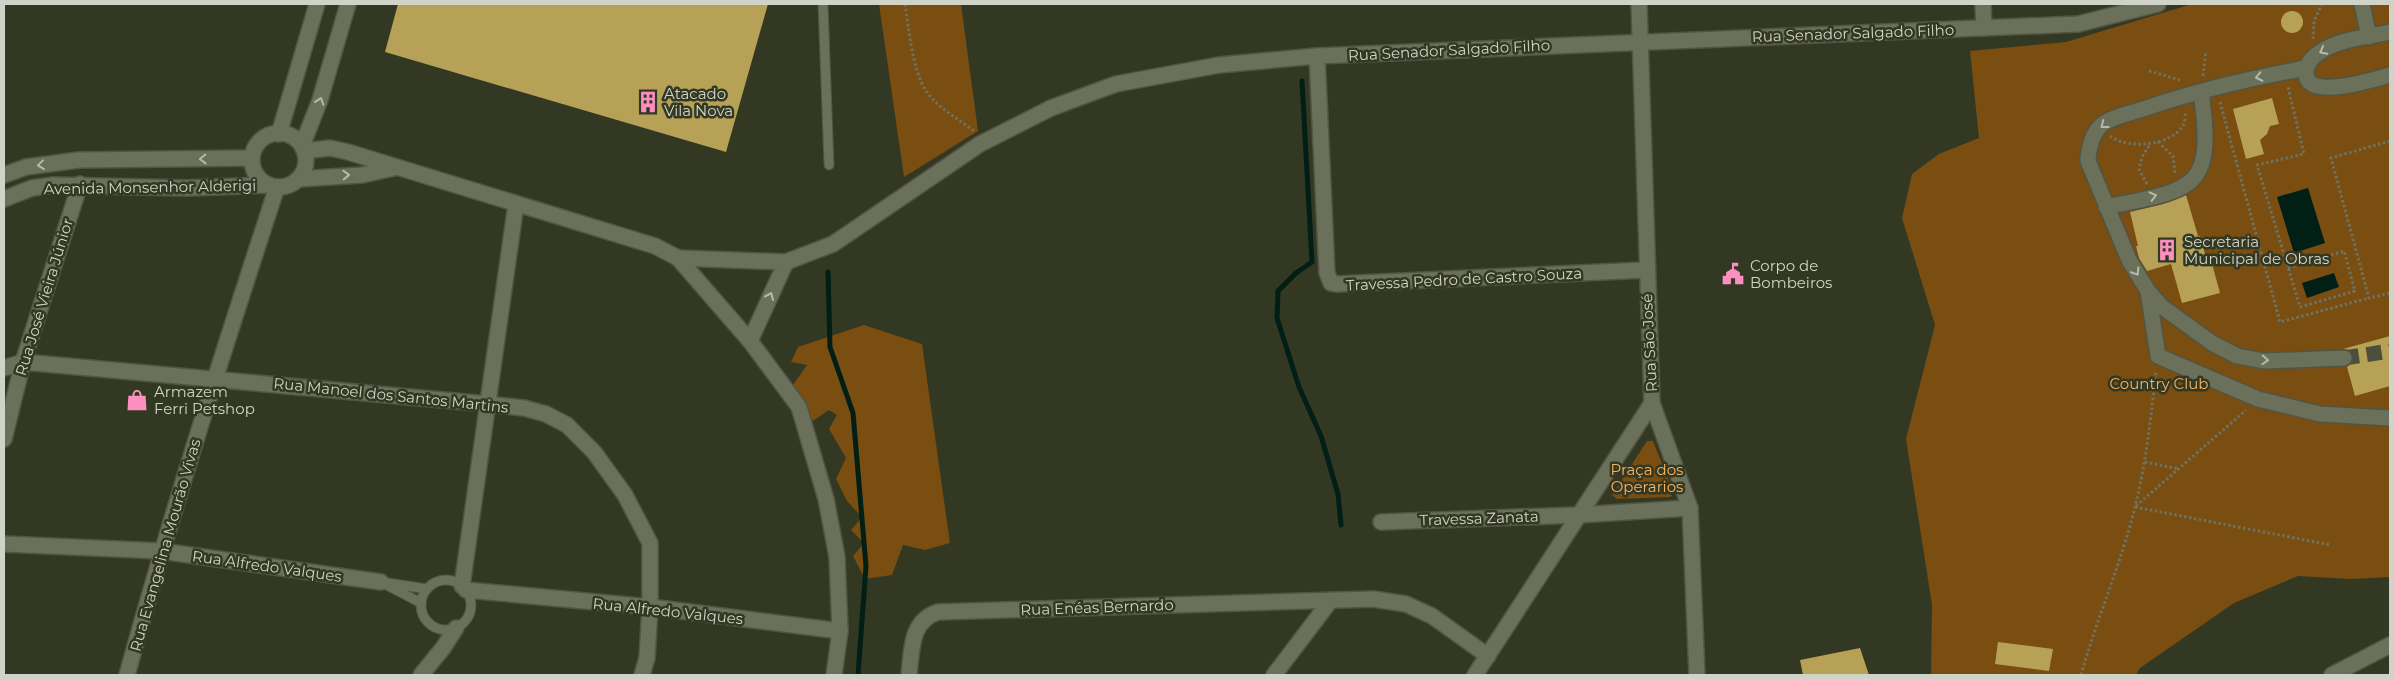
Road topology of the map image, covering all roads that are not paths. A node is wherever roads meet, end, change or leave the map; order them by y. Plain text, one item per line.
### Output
1 (317, 4) edge
2 (348, 4) edge
3 (823, 4) edge
4 (1639, 4) edge
5 (1983, 4) edge
6 (2158, 4) edge
7 (2362, 4) edge
8 (1984, 28) junction
9 (2390, 32) edge
10 (2369, 37) junction
11 (1640, 41) junction
12 (1317, 56) junction
13 (2310, 62) junction
14 (2390, 75) edge
15 (2202, 86) junction
16 (279, 134) junction
17 (303, 149) junction
18 (252, 158) junction
19 (829, 165) dead end
20 (394, 168) junction
21 (4, 175) edge
22 (298, 178) junction
23 (80, 184) junction
24 (273, 186) junction
25 (4, 199) edge
26 (516, 204) junction
27 (2106, 207) junction
28 (678, 258) junction
29 (786, 262) junction
30 (1646, 270) junction
31 (2148, 291) junction
32 (750, 341) junction
33 (2344, 358) tunnel mouth
34 (23, 362) junction
35 (4, 368) edge
36 (214, 378) junction
37 (486, 404) junction
38 (1652, 404) junction
39 (2390, 418) edge
40 (4, 439) edge
41 (1690, 508) junction
42 (1578, 515) junction
43 (1380, 522) dead end
44 (4, 544) edge
45 (161, 551) junction
46 (381, 582) junction
47 (464, 588) junction
48 (427, 589) junction
49 (1331, 600) junction
50 (421, 603) junction
51 (650, 607) junction
52 (456, 628) junction
53 (840, 631) junction
54 (2390, 645) edge
55 (1488, 656) junction
56 (127, 675) edge
57 (421, 675) edge
58 (642, 675) edge
59 (834, 675) edge
60 (909, 675) edge
61 (1274, 675) edge
62 (1475, 675) edge
63 (1697, 675) edge
64 (2332, 675) edge

1 - 16 street
17 -> 2 street
3 - 19 lane
4 - 11 street, Rua São José
5 - 8 street
6 - 8 street, Rua Senador Salgado Filho
7 - 10 street
8 - 11 street, Rua Senador Salgado Filho
9 - 10 street
10 -> 13 street
11 - 12 street, Rua Senador Salgado Filho
11 - 30 street, Rua São José
12 - 29 street, Rua Senador Salgado Filho
12 - 30 street, Travessa Pedro de Castro Souza
13 - 14 street
13 -> 15 street
27 -> 15 street
15 - 27 street
16 - 17 street
16 - 18 street
17 - 20 street
17 - 22 street
18 -> 21 street, Avenida Monsenhor Alderigi
18 - 24 street
22 -> 20 street
20 - 26 street
22 - 24 street
23 - 24 street, Avenida Monsenhor Alderigi
23 - 25 street, Avenida Monsenhor Alderigi
23 - 34 street, Rua José Vieira Júnior
24 - 36 street, Rua Evangelina Mourão Vivas
26 - 28 street
26 - 37 street
27 -> 31 street
28 - 29 street
28 - 32 street
32 -> 29 street
30 - 38 street, Rua São José
31 -> 33 street
31 - 39 street
32 - 53 street
34 - 35 street, Rua Manoel dos Santos Martins
34 - 36 street, Rua Manoel dos Santos Martins
34 - 40 street, Rua José Vieira Júnior
36 - 37 street, Rua Manoel dos Santos Martins
36 - 45 street, Rua Evangelina Mourão Vivas
37 - 47 street
37 - 51 street, Rua Manoel dos Santos Martins
38 - 41 street, Rua São José
38 - 42 street
41 - 42 street
41 - 63 street, Rua São José
42 - 43 street, Travessa Zanata
42 - 55 street
44 - 45 street, Rua Alfredo Valques
45 - 46 street, Rua Alfredo Valques
45 - 56 street, Rua Evangelina Mourão Vivas
46 - 48 lane, Rua Alfredo Valques
46 - 50 lane, Rua Alfredo Valques
47 - 48 lane
47 - 51 street, Rua Alfredo Valques
47 - 52 lane
48 - 50 lane
49 - 55 street, Rua Enéas Bernardo
49 - 60 street, Rua Enéas Bernardo
49 - 61 street
50 - 52 lane
51 - 53 street, Rua Alfredo Valques
51 - 58 street, Rua Manoel dos Santos Martins
52 - 57 street
53 - 59 street
54 - 64 street
55 - 62 street

